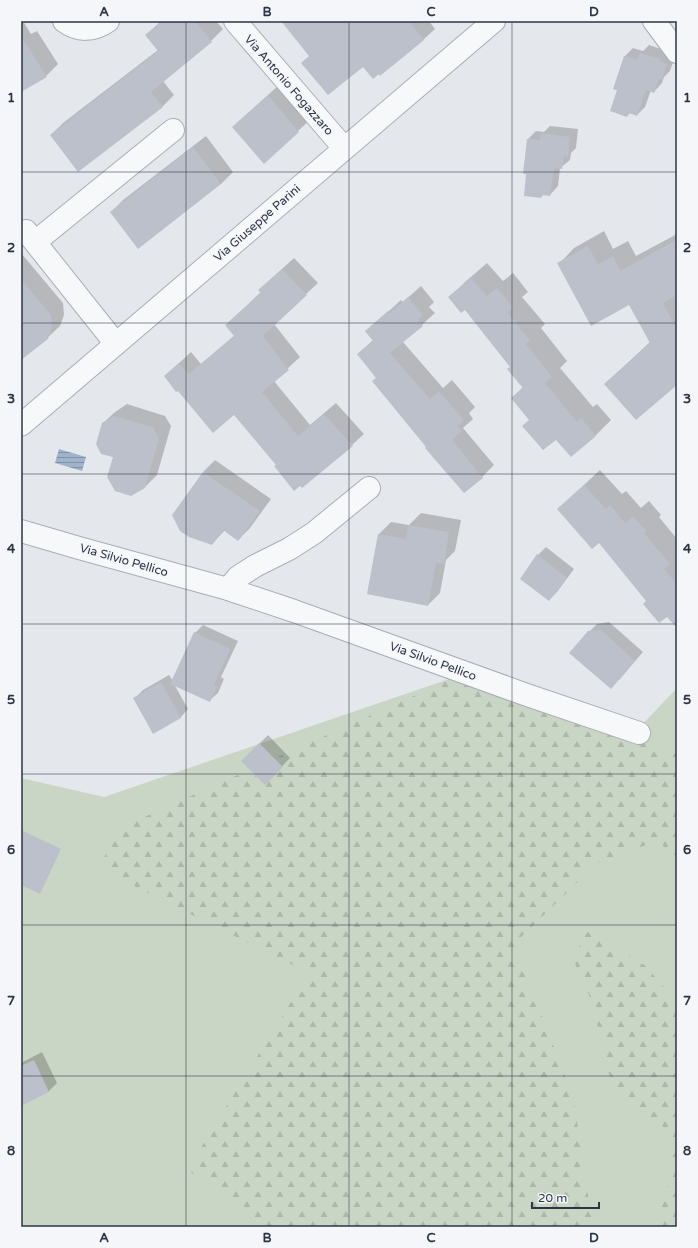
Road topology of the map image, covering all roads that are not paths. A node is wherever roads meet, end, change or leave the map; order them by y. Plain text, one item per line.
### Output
1 (64, 21) edge
2 (108, 21) edge
3 (235, 21) edge
4 (494, 21) edge
5 (654, 21) edge
6 (677, 52) edge
7 (173, 130) dead end
8 (344, 148) junction
9 (116, 344) junction
10 (21, 425) edge
11 (369, 488) dead end
12 (21, 530) edge
13 (228, 589) junction
14 (639, 733) dead end

1 - 2 street
3 - 8 street, Via Antonio Fogazzaro
4 - 8 street, Via Giuseppe Parini
5 - 6 street
7 - 9 street
8 - 9 street, Via Giuseppe Parini
9 - 10 street, Via Giuseppe Parini
11 - 13 street
12 - 13 street, Via Silvio Pellico
13 - 14 street, Via Silvio Pellico

